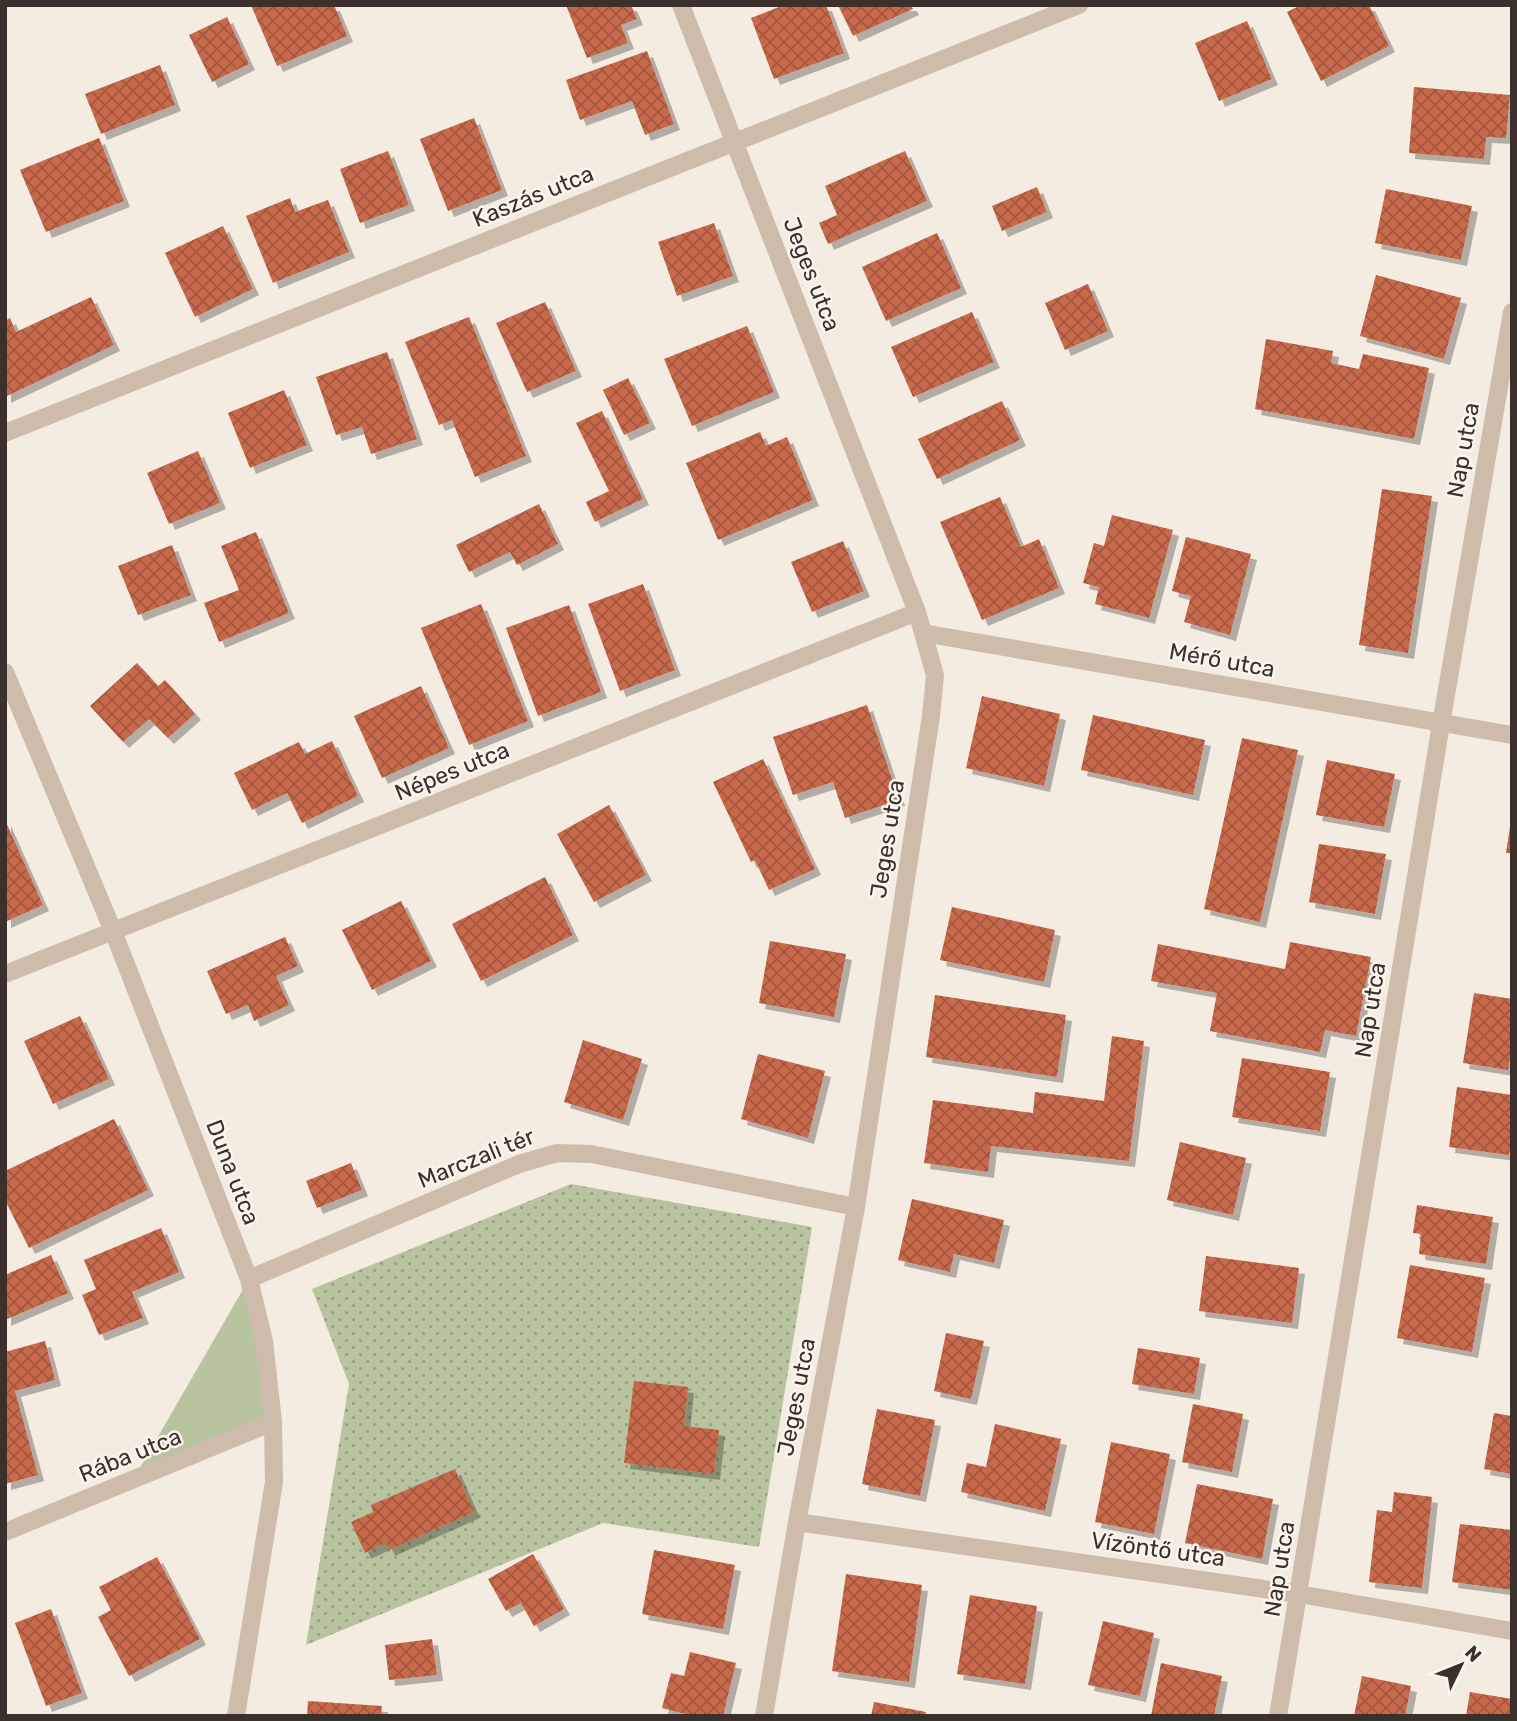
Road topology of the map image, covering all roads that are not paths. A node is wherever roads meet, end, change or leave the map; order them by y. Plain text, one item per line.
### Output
1 (681, 5) edge
2 (1079, 5) edge
3 (736, 142) junction
4 (1512, 312) edge
5 (5, 433) edge
6 (917, 612) junction
7 (923, 633) junction
8 (5, 672) edge
9 (1441, 724) junction
10 (1512, 736) edge
11 (113, 931) junction
12 (5, 974) edge
13 (856, 1207) junction
14 (249, 1279) junction
15 (273, 1422) junction
16 (797, 1522) junction
17 (5, 1532) edge
18 (1300, 1594) junction
19 (1512, 1631) edge
20 (236, 1716) edge
21 (764, 1716) edge
22 (1278, 1716) edge

1 - 3 street, Jeges utca
2 - 3 street, Kaszás utca
3 - 5 street, Kaszás utca
3 - 6 street, Jeges utca
4 - 9 street, Nap utca
6 - 7 street, Jeges utca
6 - 11 street, Népes utca
7 - 9 street, Mérő utca
7 - 13 street, Jeges utca
8 - 11 street, Duna utca
9 - 10 street, Mérő utca
9 - 18 street, Nap utca
11 - 12 street, Népes utca
11 - 14 street, Duna utca
13 - 14 street, Marczali tér
13 - 16 street, Jeges utca
14 - 15 street, Duna utca
15 - 17 street, Rába utca
15 - 20 street, Duna utca
16 - 18 street, Vízöntő utca
16 - 21 street, Jeges utca
18 - 19 street, Vízöntő utca
18 - 22 street, Nap utca

